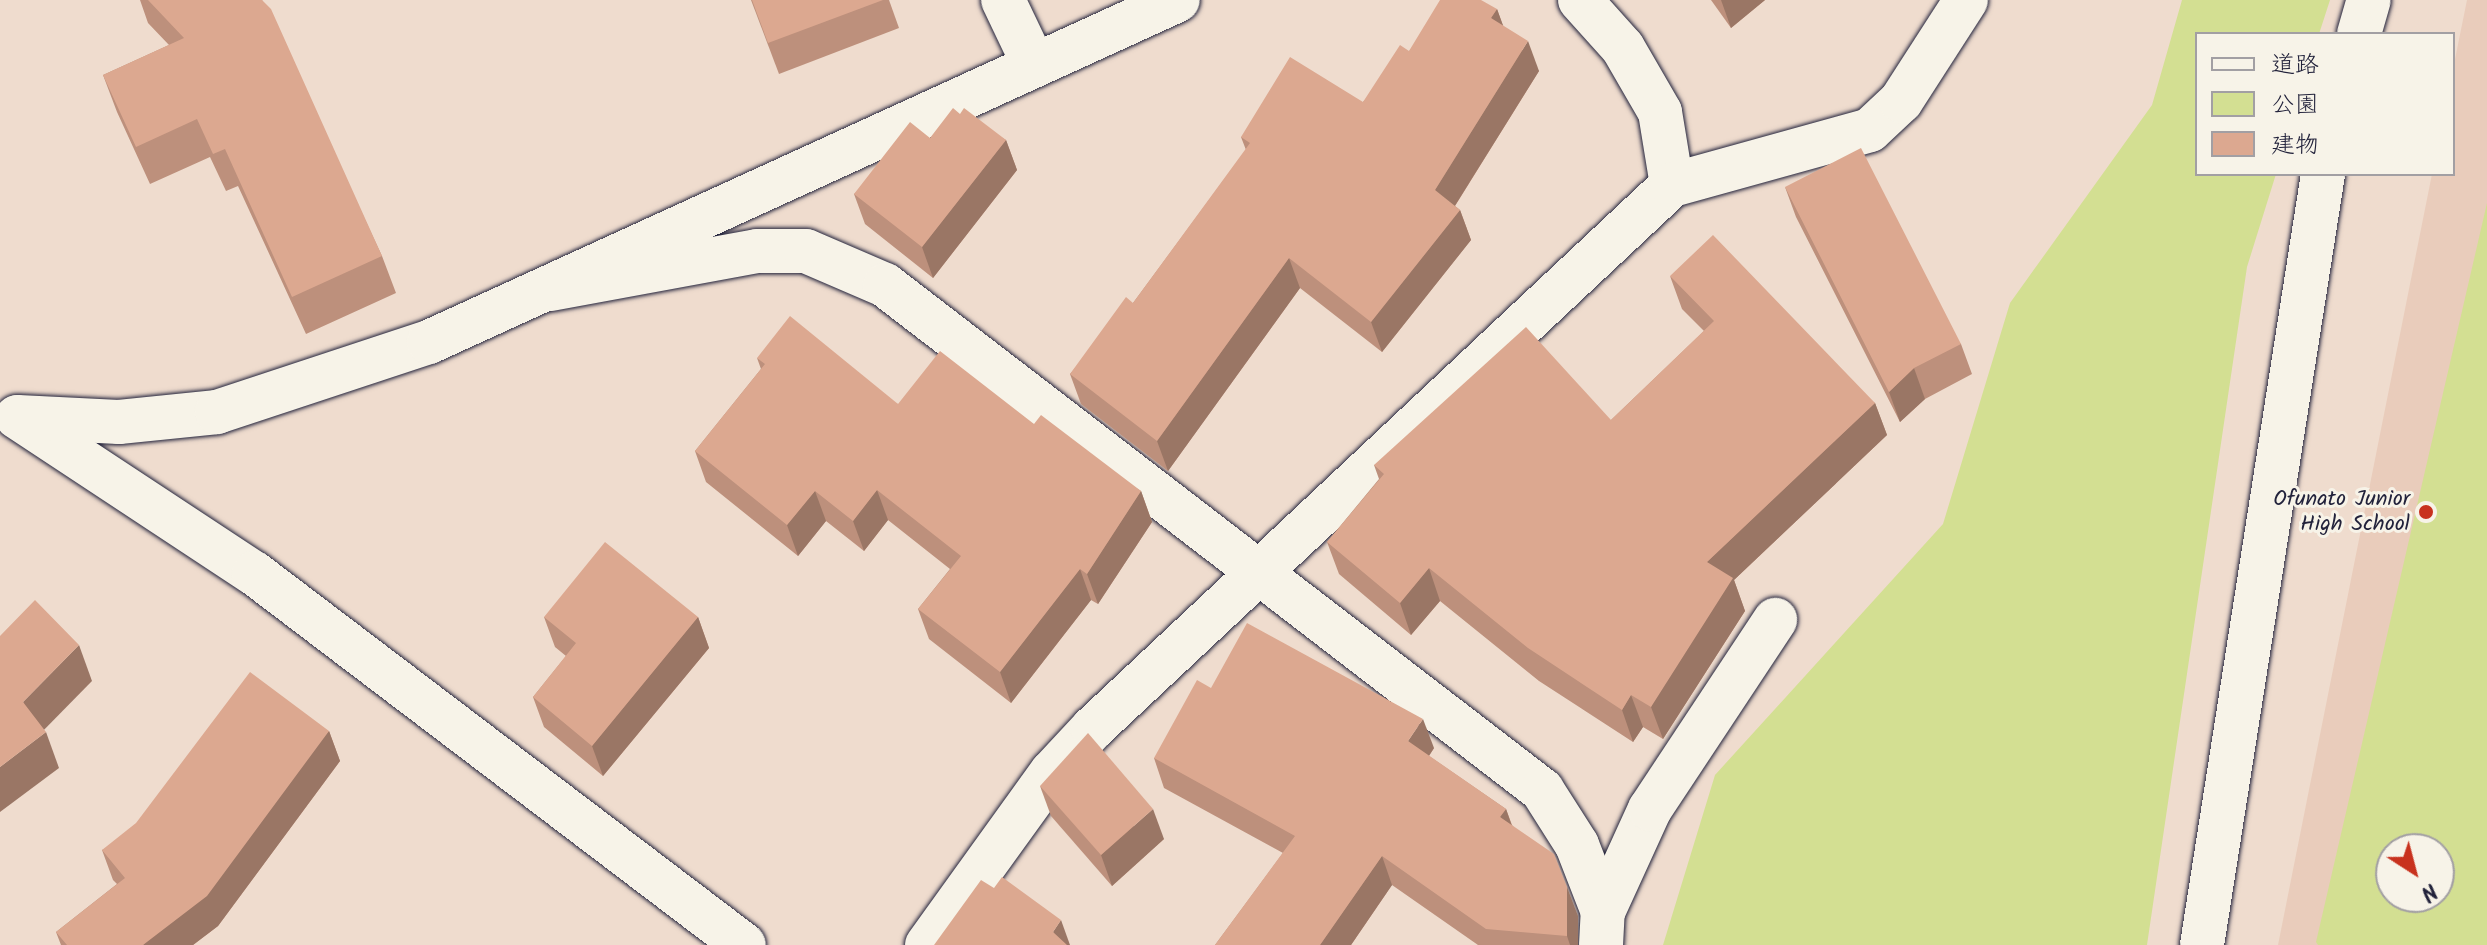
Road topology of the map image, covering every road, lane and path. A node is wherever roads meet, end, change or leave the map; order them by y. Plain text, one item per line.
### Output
1 (1003, 0) edge
2 (1178, 0) edge
3 (1580, 0) edge
4 (1966, 0) edge
5 (2369, 0) edge
6 (2360, 32) edge
7 (1034, 65) junction
8 (2323, 176) edge
9 (1672, 185) junction
10 (550, 289) junction
11 (9, 410) edge
12 (1258, 576) junction
13 (1775, 620) dead end
14 (1602, 928) edge
15 (744, 945) edge
16 (927, 945) edge
17 (2202, 945) edge

1 - 7 street
2 - 7 street
3 - 9 street
4 - 9 street
5 - 6 street
7 - 10 street
8 - 17 street
9 - 12 street
10 - 11 street
10 - 12 street
11 - 15 street
12 - 14 street
12 - 16 street
13 - 14 street

